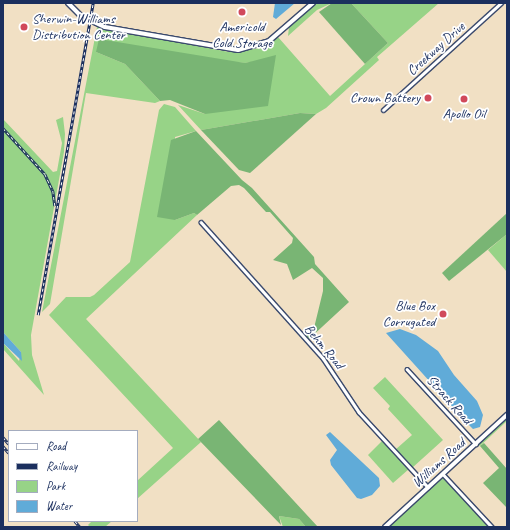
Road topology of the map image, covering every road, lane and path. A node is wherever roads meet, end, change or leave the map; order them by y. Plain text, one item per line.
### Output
1 (68, 3) edge
2 (313, 3) edge
3 (501, 3) edge
4 (383, 110) dead end
5 (201, 222) dead end
6 (407, 369) dead end
7 (507, 415) edge
8 (476, 444) junction
9 (443, 474) junction
10 (428, 488) junction
11 (385, 527) edge
12 (492, 527) edge

1 - 2 street
3 - 4 street, Creekway Drive
5 - 10 street, Behm Road
6 - 8 street, Strack Road
7 - 8 street, Williams Road
8 - 9 street, Williams Road
9 - 10 street, Williams Road
9 - 12 street
10 - 11 street, Williams Road

